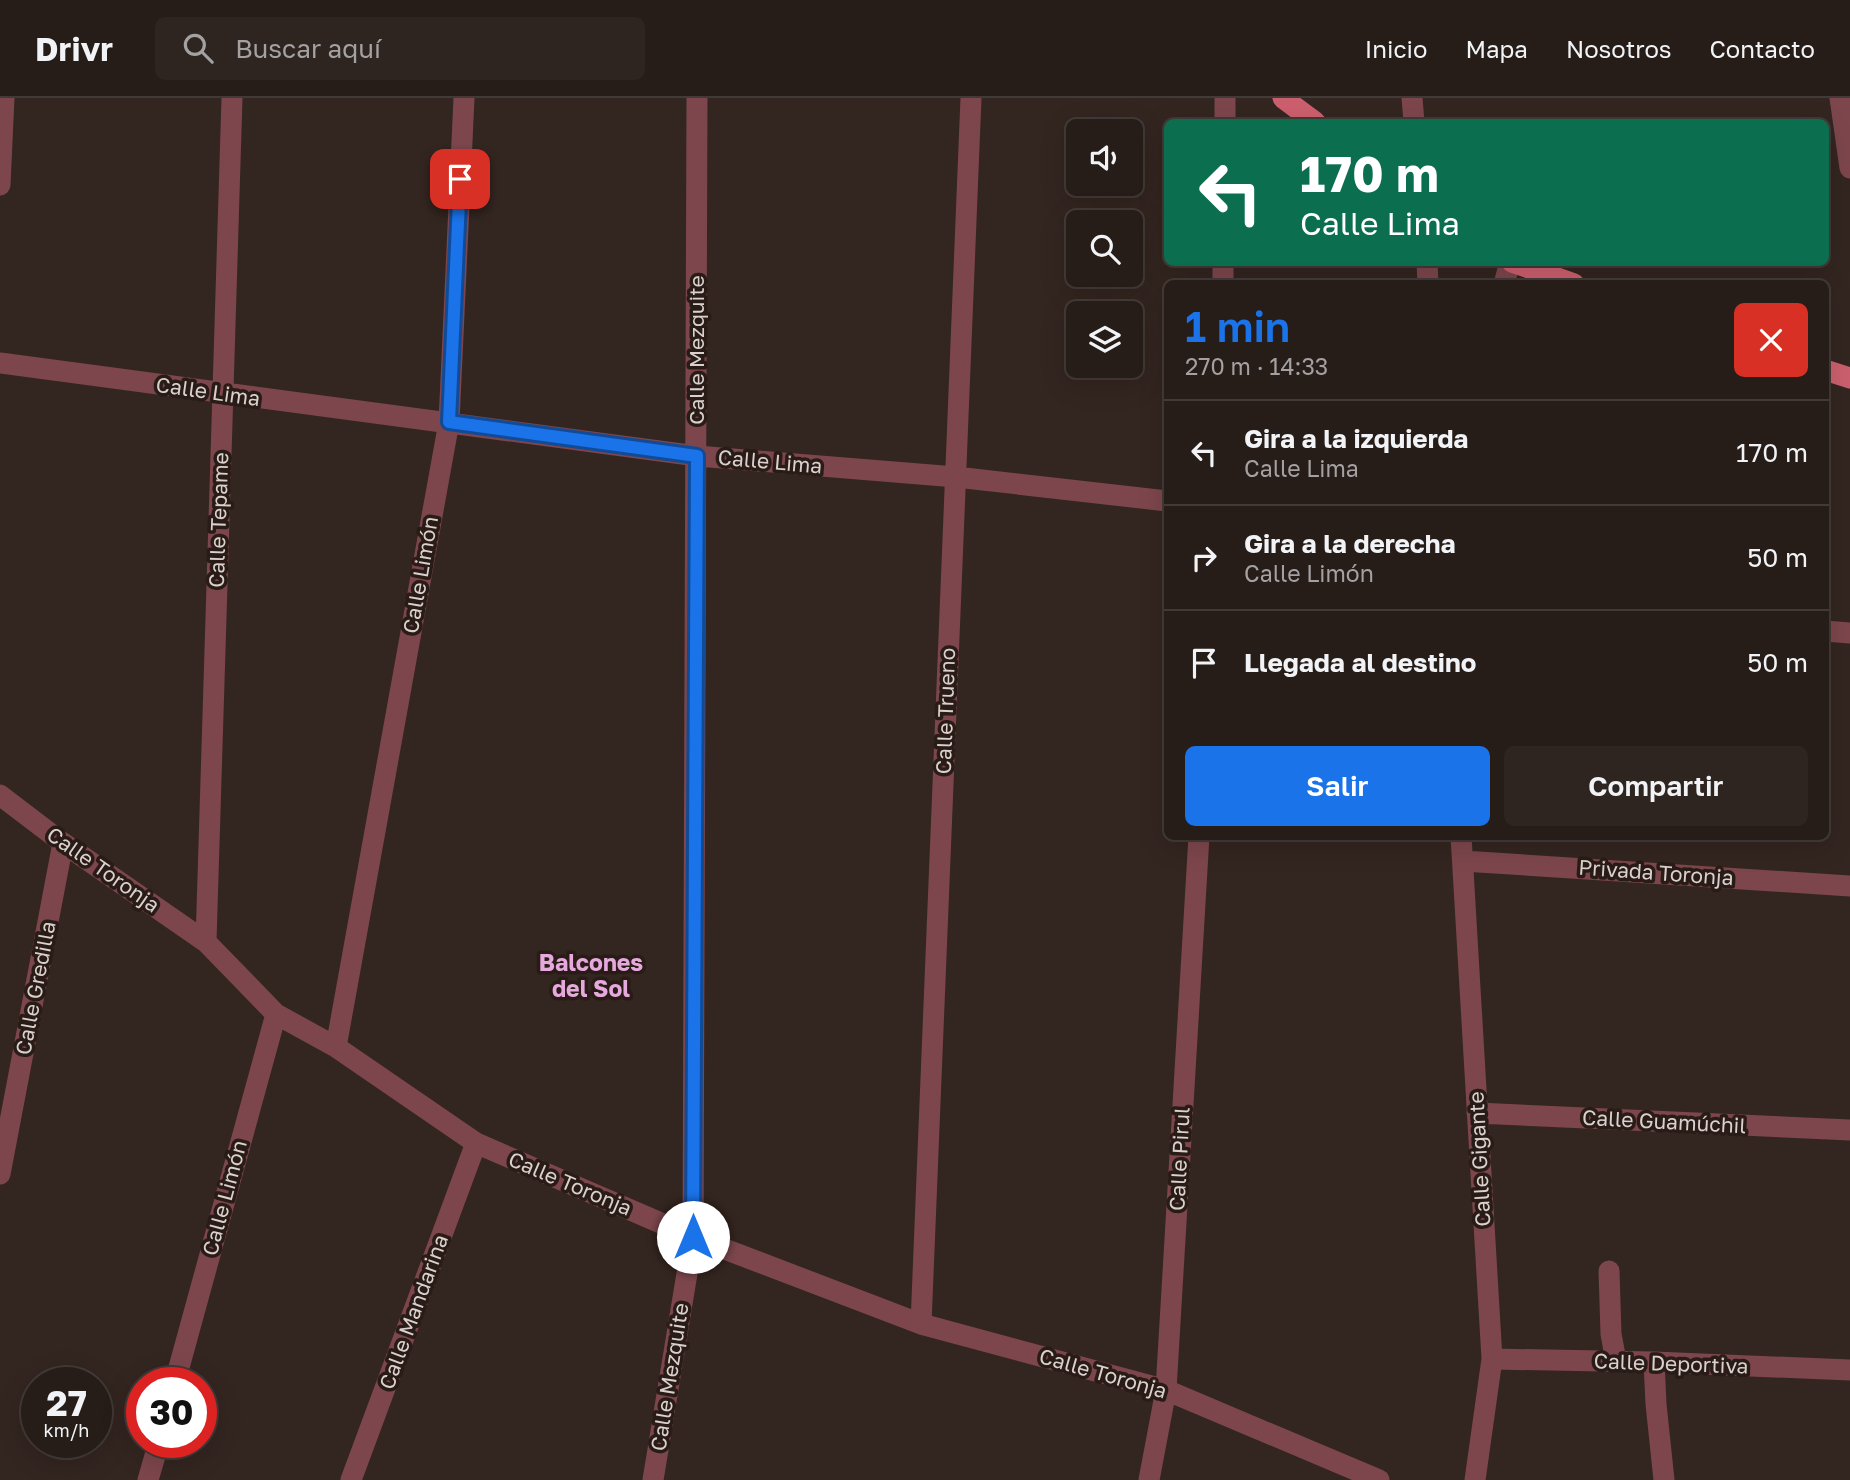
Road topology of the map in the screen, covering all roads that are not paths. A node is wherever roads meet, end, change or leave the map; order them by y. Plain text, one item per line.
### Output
1 (4, 98) edge
2 (232, 98) edge
3 (464, 98) edge
4 (697, 98) edge
5 (971, 98) edge
6 (1225, 98) edge
7 (1283, 98) edge
8 (1412, 98) edge
9 (1840, 98) edge
10 (1225, 119) edge
11 (1311, 119) edge
12 (1414, 119) edge
13 (1850, 168) edge
14 (0, 186) edge
15 (1522, 266) edge
16 (1563, 280) edge
17 (0, 363) edge
18 (1829, 371) edge
19 (1850, 379) edge
20 (223, 394) junction
21 (449, 422) junction
22 (697, 456) junction
23 (956, 477) junction
24 (1164, 501) edge
25 (1829, 631) edge
26 (1850, 633) edge
27 (0, 795) edge
28 (1199, 840) edge
29 (1461, 840) edge
30 (63, 843) junction
31 (1463, 861) junction
32 (1850, 886) edge
33 (206, 943) junction
34 (276, 1014) junction
35 (336, 1047) junction
36 (1477, 1113) junction
37 (1850, 1130) edge
38 (476, 1143) junction
39 (0, 1174) edge
40 (693, 1237) junction
41 (1609, 1271) dead end
42 (921, 1324) junction
43 (1492, 1359) junction
44 (1616, 1362) junction
45 (1654, 1362) junction
46 (179, 1367) edge
47 (1850, 1370) edge
48 (1166, 1390) junction
49 (154, 1458) edge
50 (148, 1480) edge
51 (351, 1480) edge
52 (653, 1480) edge
53 (1149, 1480) edge
54 (1379, 1480) edge
55 (1475, 1480) edge
56 (1664, 1480) edge

1 - 14 street
2 - 20 street, Calle Tepame
3 - 21 street, Calle Limón
4 - 22 street, Calle Mezquite
5 - 23 street, Calle Trueno
6 - 10 street
7 - 11 main road
8 - 12 street
9 - 13 street
15 - 16 main road
17 - 20 street, Calle Lima
18 - 19 main road
20 - 21 street, Calle Lima
20 - 33 street, Calle Tepame
21 - 22 street, Calle Lima
21 - 35 street, Calle Limón
22 - 23 street, Calle Lima
22 - 40 street, Calle Mezquite
23 - 24 street, Calle Lima
23 - 42 street, Calle Trueno
25 - 26 street
27 - 30 street, Calle Toronja
28 - 48 street, Calle Pirul
29 - 31 street, Calle Gigante
30 - 33 street, Calle Toronja
30 - 39 street, Calle Gredilla
31 - 32 street, Privada Toronja
31 - 36 street, Calle Gigante
33 - 34 street, Calle Toronja
34 - 35 street, Calle Toronja
34 - 46 street, Calle Limón
35 - 38 street, Calle Toronja
36 - 37 street, Calle Guamúchil
36 - 43 street, Calle Gigante
38 - 40 street, Calle Toronja
38 - 51 street, Calle Mandarina
40 - 42 street, Calle Toronja
40 - 52 street, Calle Mezquite
41 - 44 street
42 - 48 street, Calle Toronja
43 - 44 street, Calle Deportiva
43 - 55 street, Calle Gigante
44 - 45 street, Calle Deportiva
45 - 47 street, Calle Deportiva
45 - 56 street
48 - 53 street, Calle Pirul
48 - 54 street, Calle Toronja
49 - 50 street

